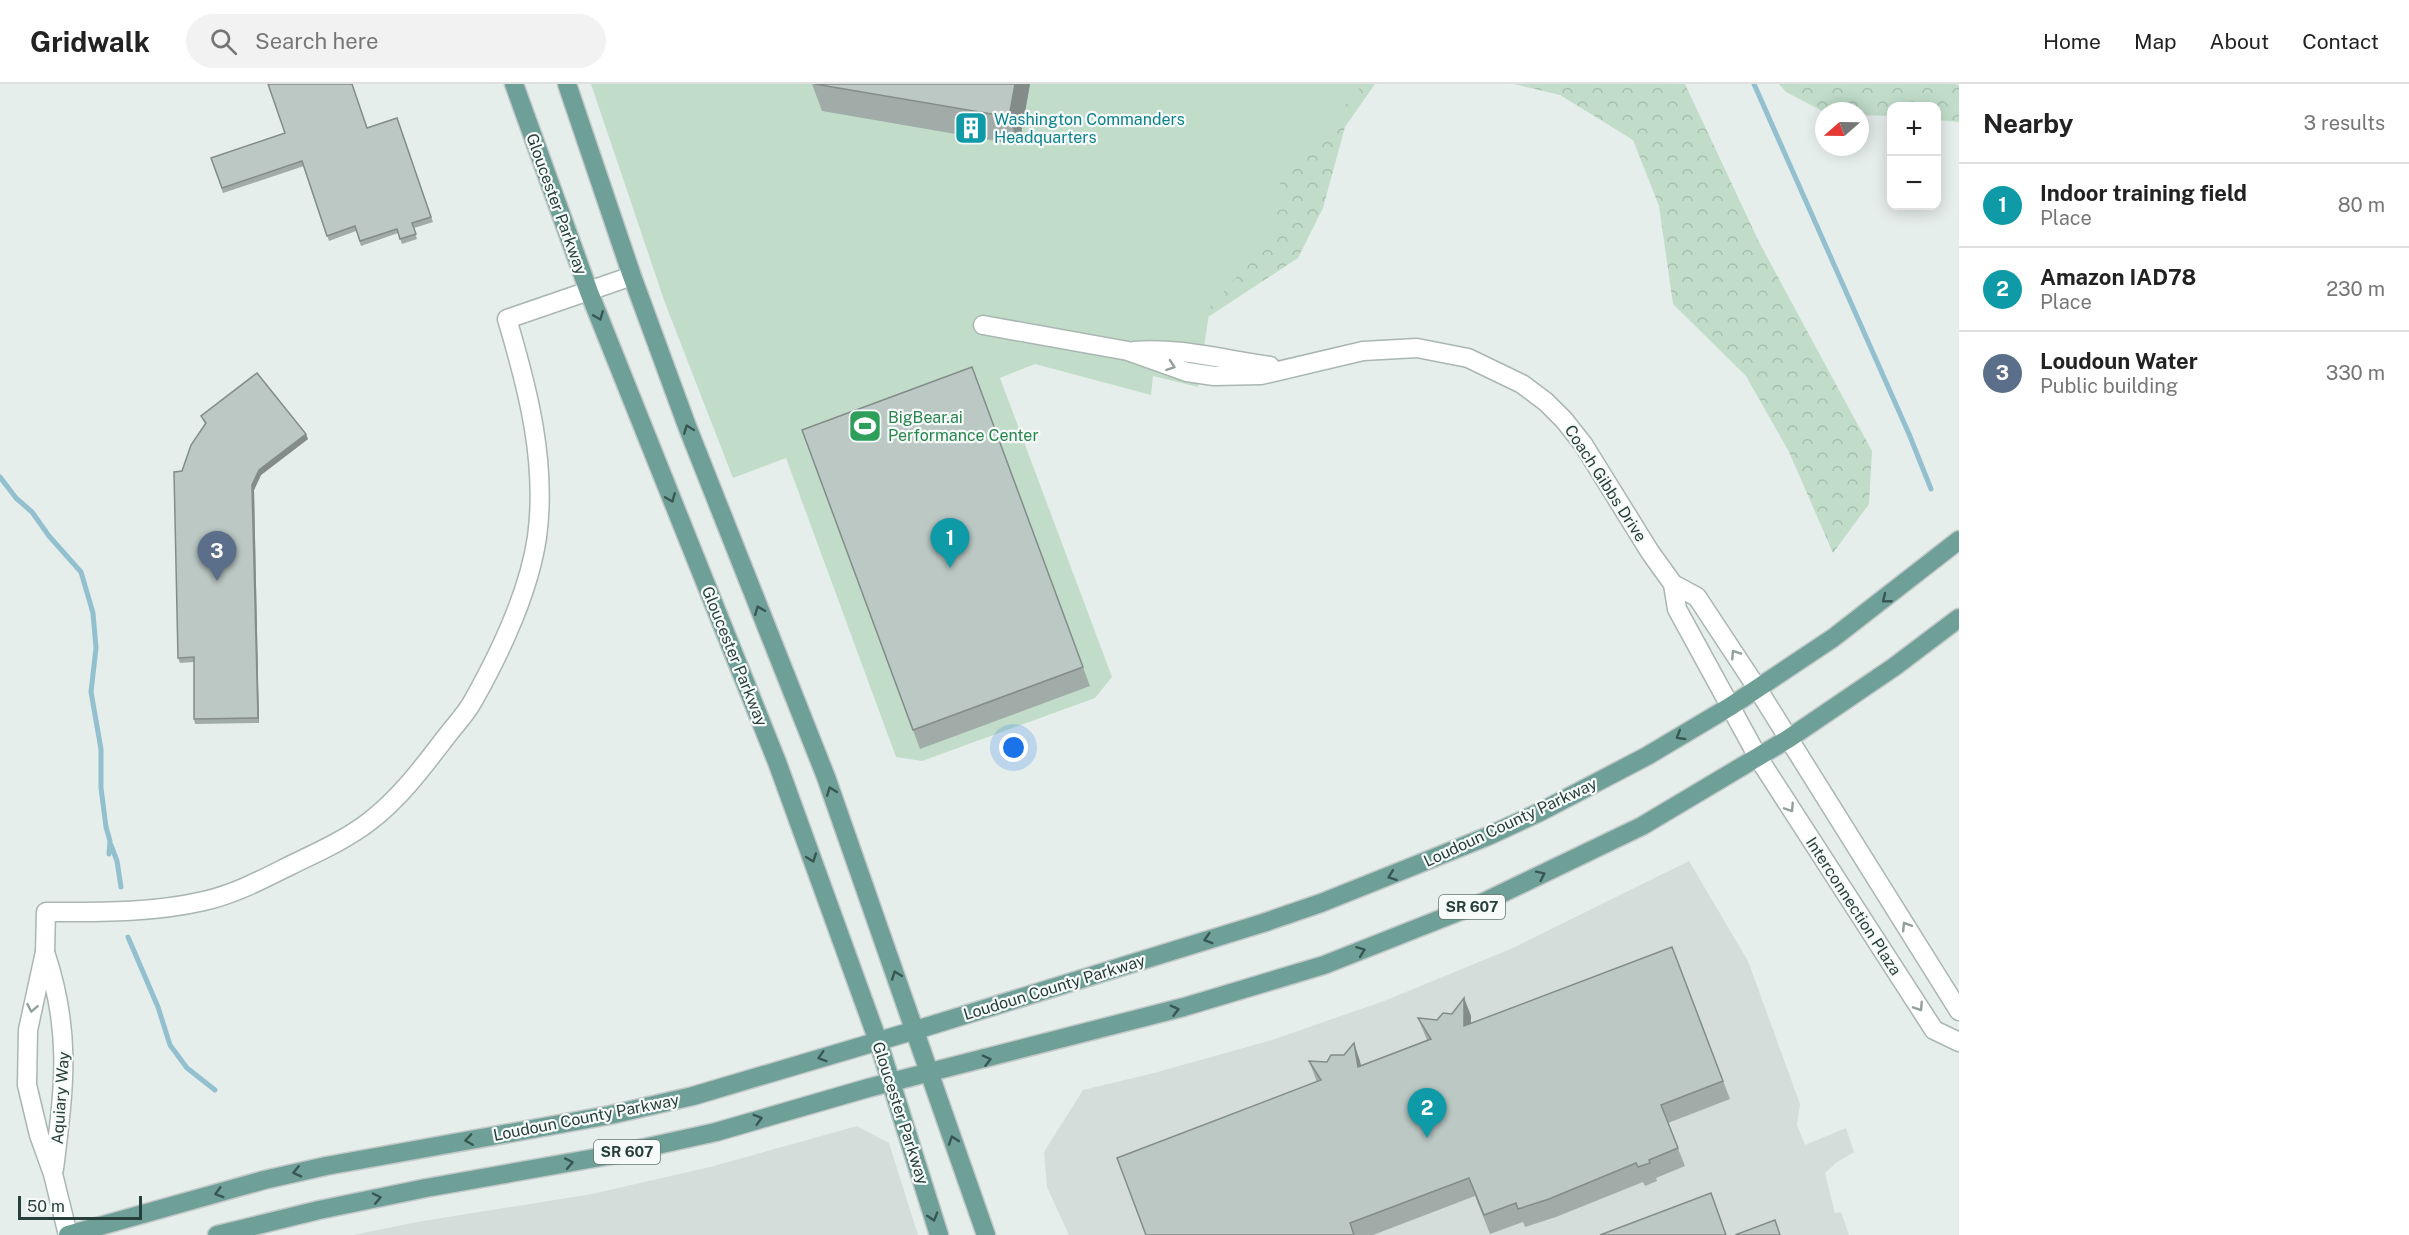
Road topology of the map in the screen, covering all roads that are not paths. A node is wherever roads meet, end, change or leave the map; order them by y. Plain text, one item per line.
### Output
1 (514, 84) edge
2 (567, 84) edge
3 (632, 276) junction
4 (589, 292) junction
5 (982, 325) dead end
6 (1959, 540) edge
7 (1673, 584) junction
8 (1959, 618) edge
9 (1757, 688) junction
10 (1731, 706) junction
11 (1788, 739) junction
12 (1759, 759) junction
13 (45, 952) junction
14 (1959, 1011) edge
15 (916, 1030) junction
16 (878, 1041) junction
17 (1959, 1042) edge
18 (930, 1072) junction
19 (892, 1083) junction
20 (53, 1174) junction
21 (68, 1235) edge
22 (217, 1235) edge
23 (939, 1235) edge
24 (986, 1235) edge

1 - 4 main road, Gloucester Parkway
2 - 3 main road
3 - 4 street
15 -> 3 main road
4 - 13 street, Aquiary Way
4 -> 16 main road, Gloucester Parkway
5 - 7 street, Coach Gibbs Drive
6 -> 9 main road, Loudoun County Parkway / SR 607
9 -> 7 street, Coach Gibbs Drive
7 - 10 street, Coach Gibbs Drive
8 - 11 main road, SR 607
9 - 10 main road, Loudoun County Parkway / SR 607
9 - 11 street, Coach Gibbs Drive
10 - 12 street, Coach Gibbs Drive
10 -> 15 main road, Loudoun County Parkway / SR 607
11 - 12 main road, SR 607
14 -> 11 street, Interconnection Plaza
12 -> 17 street, Interconnection Plaza
18 -> 12 main road, SR 607
13 - 20 street, Aquiary Way
13 -> 20 street, Aquiary Way
15 - 16 main road, Loudoun County Parkway / SR 607
15 - 18 main road
16 - 19 main road, Gloucester Parkway
16 -> 21 main road, Loudoun County Parkway / SR 607
18 - 19 main road, SR 607
24 -> 18 main road
22 -> 19 main road, SR 607
19 -> 23 main road, Gloucester Parkway
20 - 21 street, Aquiary Way

